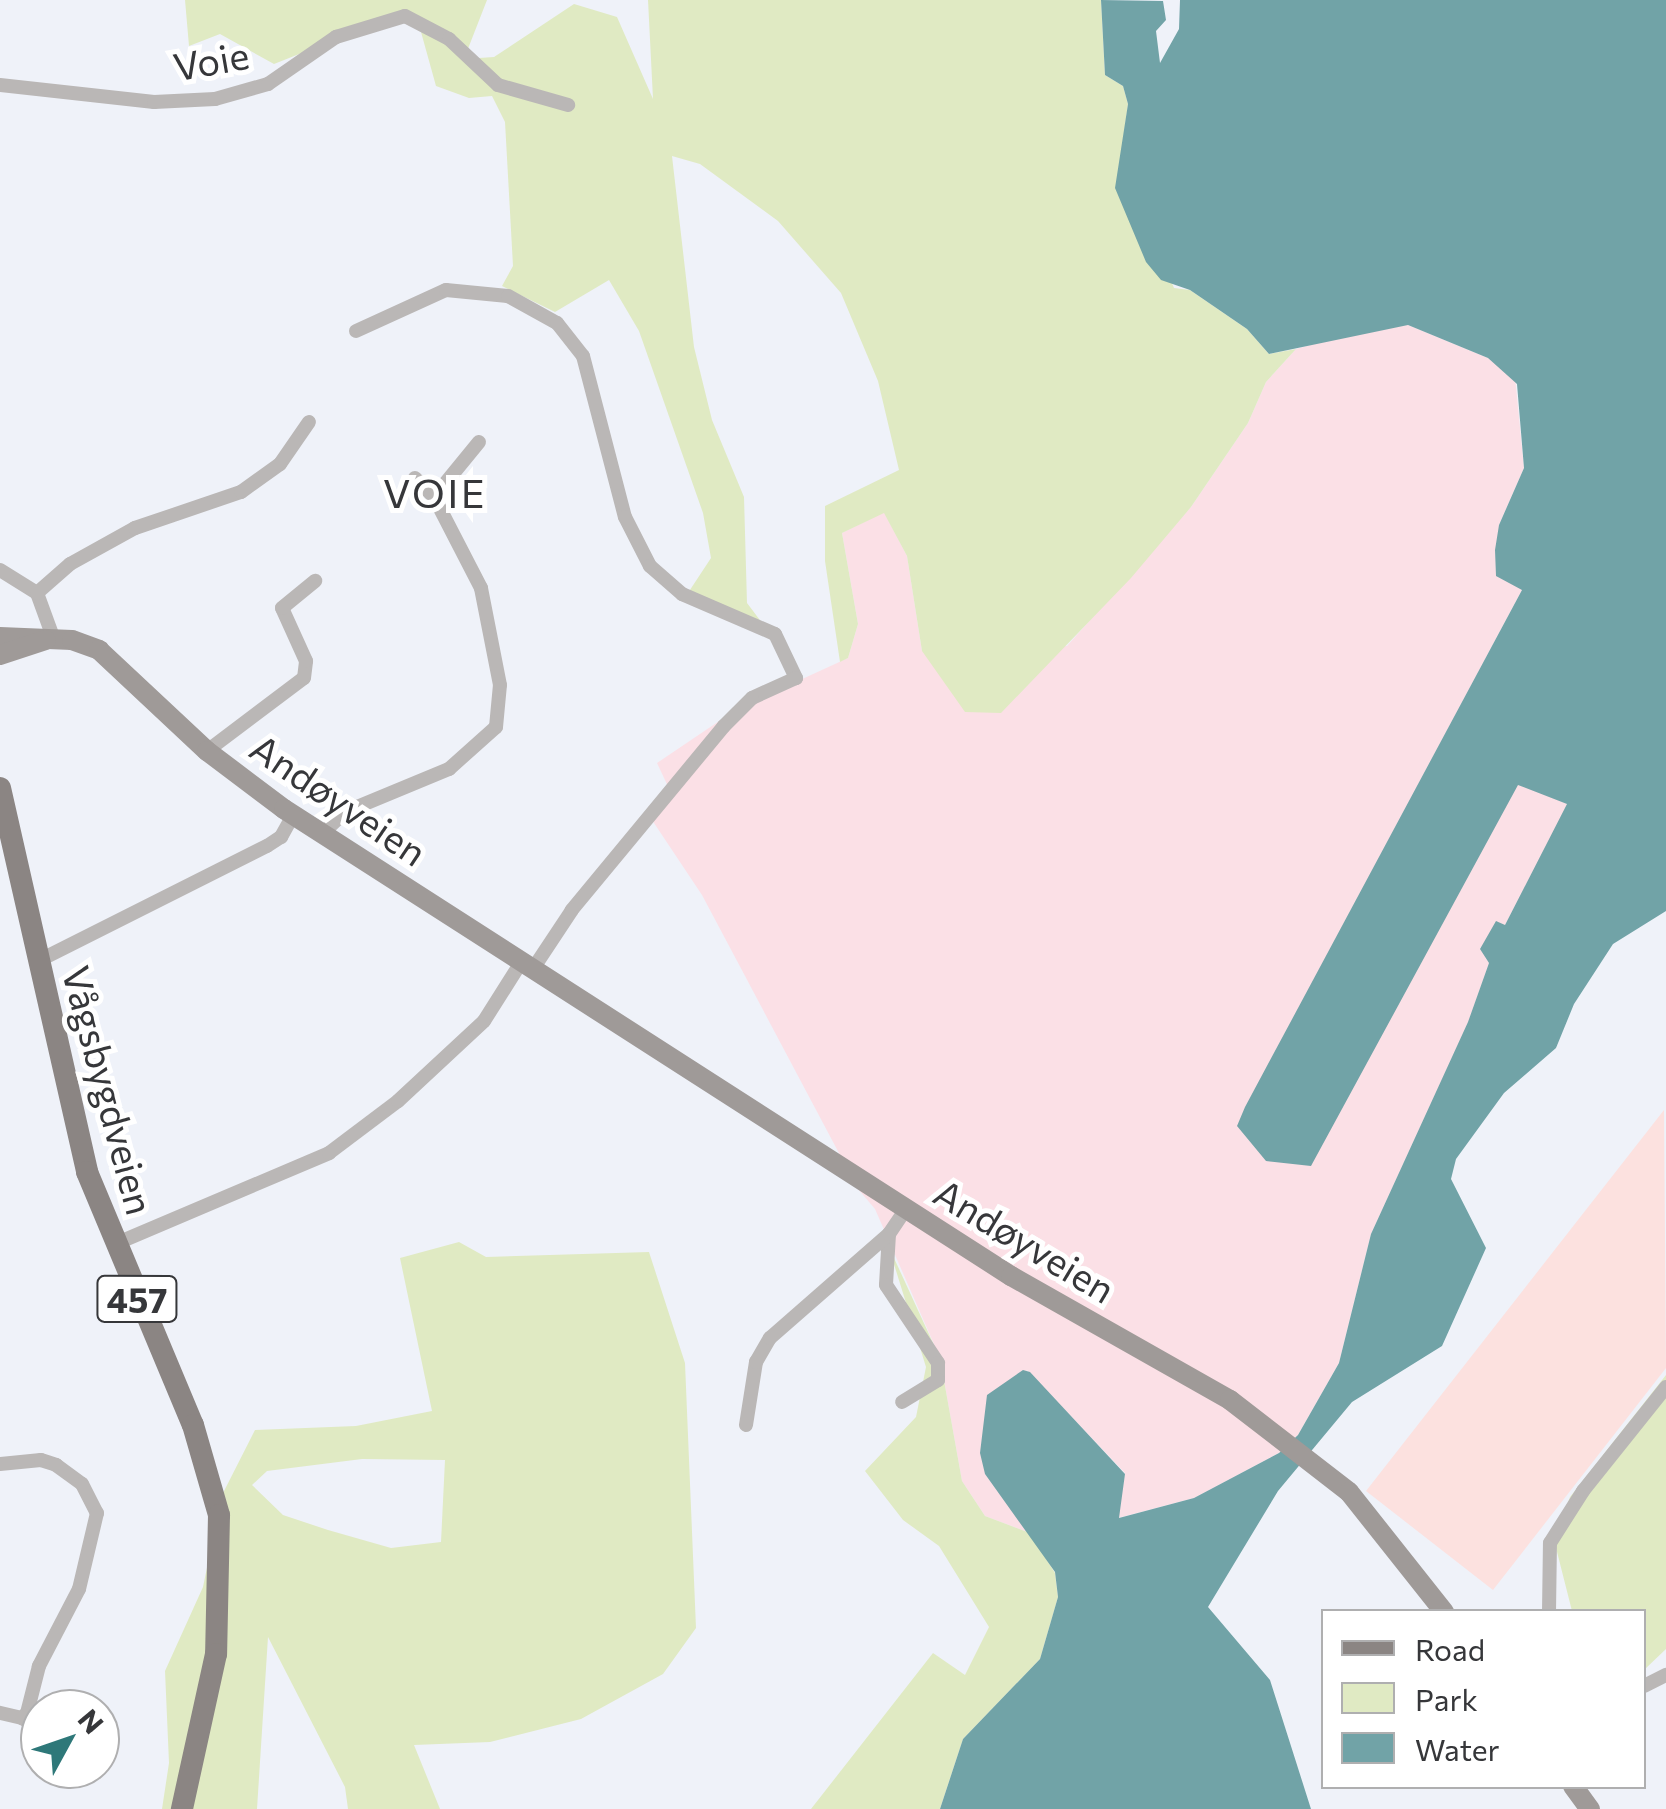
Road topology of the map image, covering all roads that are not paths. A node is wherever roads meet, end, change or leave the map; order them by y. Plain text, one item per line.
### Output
1 (0, 84) edge
2 (568, 105) dead end
3 (356, 330) dead end
4 (309, 422) dead end
5 (479, 442) dead end
6 (414, 478) dead end
7 (434, 497) junction
8 (0, 570) edge
9 (314, 581) dead end
10 (36, 593) junction
11 (0, 637) edge
12 (53, 637) junction
13 (0, 655) edge
14 (207, 751) junction
15 (0, 788) edge
16 (293, 815) junction
17 (322, 833) junction
18 (38, 961) junction
19 (528, 965) junction
20 (906, 1209) junction
21 (889, 1234) junction
22 (115, 1244) junction
23 (1666, 1388) edge
24 (902, 1402) dead end
25 (746, 1425) dead end
26 (0, 1464) edge
27 (1442, 1609) edge
28 (1550, 1609) edge
29 (31, 1689) edge
30 (182, 1809) edge

1 - 2 street, Voie
3 - 19 street
4 - 10 street
5 - 7 street
6 - 7 street
7 - 17 street
8 - 10 street
9 - 14 street, Andøyveien
10 - 12 street
11 - 12 street, Andøyveien
12 - 13 street
12 - 14 street, Andøyveien
14 - 16 street, Andøyveien
15 - 18 main road, Vågsbygdveien / 457
16 - 17 street, Andøyveien
16 - 18 street
17 - 19 street, Andøyveien
18 - 22 main road, Vågsbygdveien / 457
19 - 20 street, Andøyveien
19 - 22 street
20 - 21 street
20 - 27 street, Andøyveien
21 - 24 street
21 - 25 street
22 - 30 main road, Vågsbygdveien / 457
23 - 28 street
26 - 29 street

